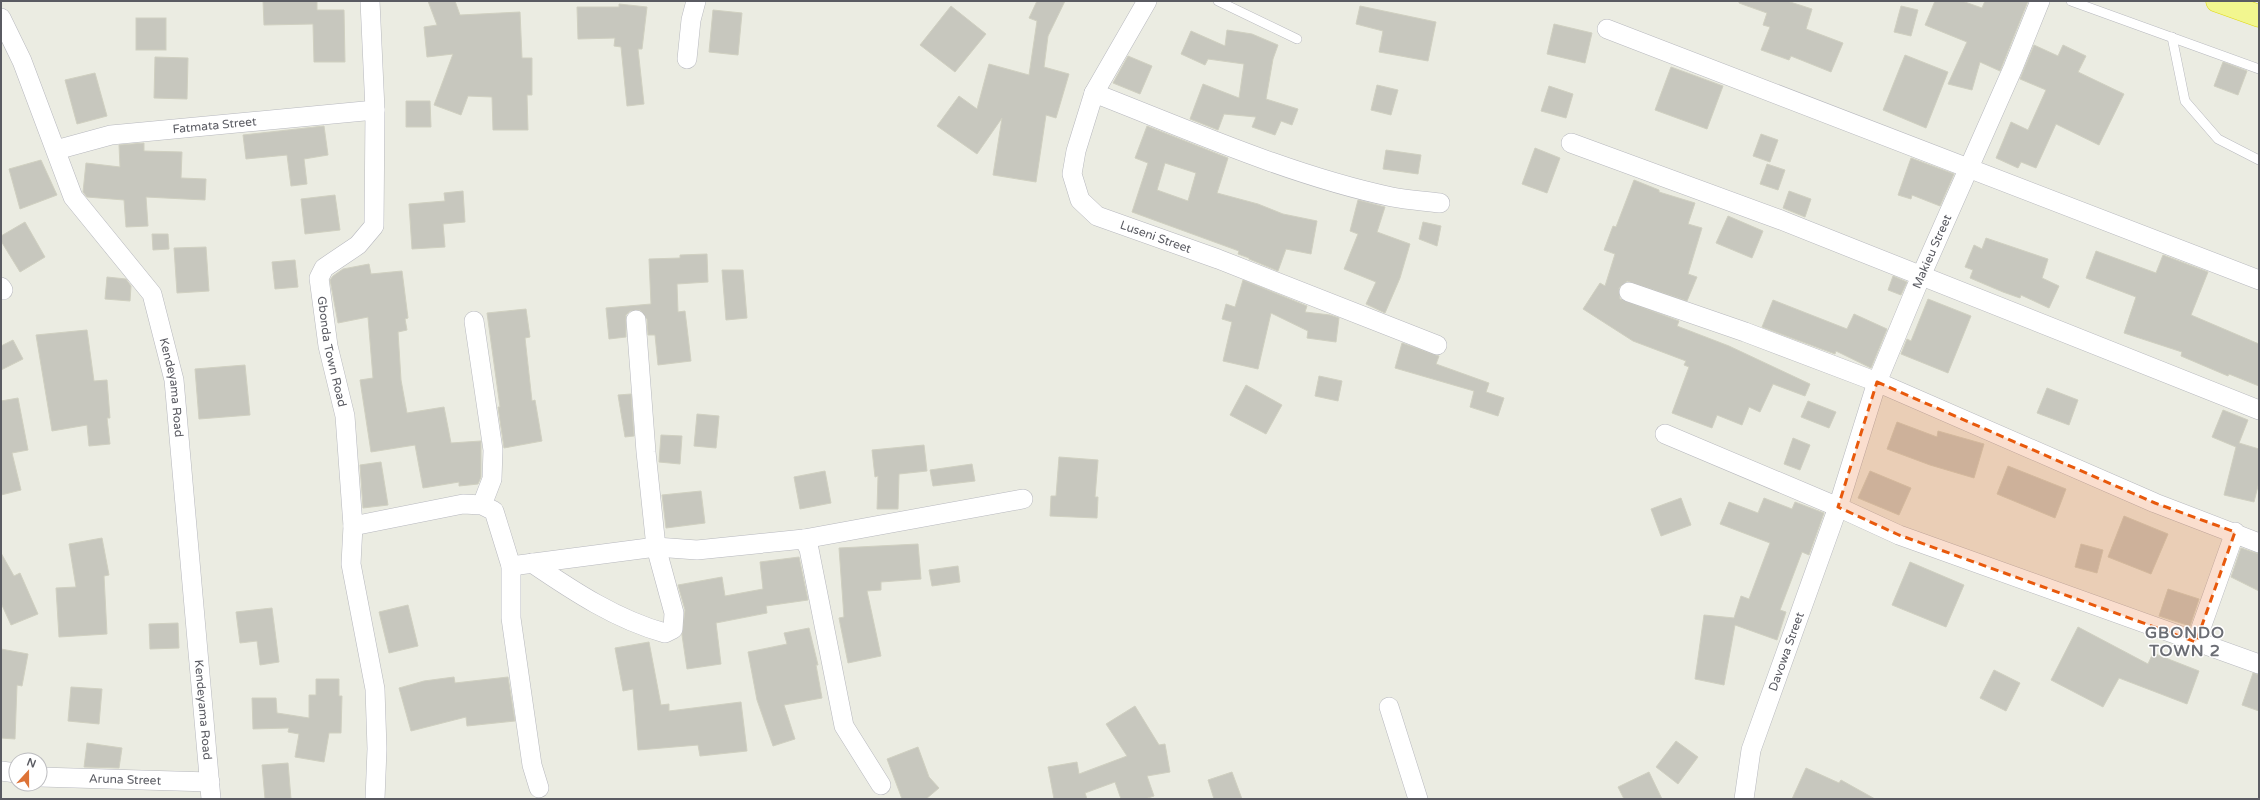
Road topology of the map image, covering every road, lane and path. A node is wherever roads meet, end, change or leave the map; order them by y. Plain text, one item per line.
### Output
1 (370, 1) edge
2 (696, 1) edge
3 (1147, 1) edge
4 (1218, 1) edge
5 (2040, 1) edge
6 (2071, 1) edge
7 (2217, 1) edge
8 (2259, 16) edge
9 (1, 18) edge
10 (1607, 29) dead end
11 (2172, 37) junction
12 (1297, 39) dead end
13 (687, 59) dead end
14 (2259, 69) edge
15 (1094, 93) junction
16 (375, 110) junction
17 (1571, 143) dead end
18 (56, 150) junction
19 (2259, 160) edge
20 (1969, 169) junction
21 (1440, 203) dead end
22 (1921, 276) junction
23 (2259, 280) edge
24 (1629, 292) dead end
25 (636, 320) dead end
26 (474, 321) dead end
27 (1438, 345) dead end
28 (1877, 382) junction
29 (2259, 410) edge
30 (1665, 434) dead end
31 (1023, 499) dead end
32 (482, 505) junction
33 (1838, 507) junction
34 (353, 526) junction
35 (2235, 532) junction
36 (804, 539) junction
37 (2259, 543) edge
38 (656, 547) junction
39 (532, 563) junction
40 (511, 566) junction
41 (2196, 642) junction
42 (2259, 664) edge
43 (1389, 707) dead end
44 (48, 778) edge
45 (881, 785) dead end
46 (539, 788) dead end
47 (210, 791) edge
48 (375, 799) edge
49 (1418, 799) edge
50 (1744, 799) edge

1 - 16 street, Gbonda Town Road
2 - 13 street
3 - 15 street, Luseni Street
4 - 12 lane
5 - 20 street, Makieu Street
6 - 11 lane
7 - 8 highway
9 - 18 street, Kendeyama Road
10 - 20 street
11 - 14 lane
11 - 19 lane
15 - 21 street
15 - 27 street, Luseni Street
16 - 18 street, Fatmata Street
16 - 34 street, Gbonda Town Road
17 - 22 street
18 - 47 street, Kendeyama Road
20 - 22 street, Makieu Street
20 - 23 street
22 - 28 street, Makieu Street
22 - 29 street
24 - 28 street
25 - 38 street
26 - 32 street
28 - 33 street, Makieu Street
28 - 35 street
30 - 33 street
31 - 36 street
32 - 34 street
32 - 40 street
33 - 41 street
33 - 50 street, Davowa Street
34 - 48 street, Gbonda Town Road
35 - 37 street
35 - 41 street
36 - 38 street
36 - 45 street
38 - 39 street
38 - 39 street
39 - 40 street
40 - 46 street
41 - 42 street
43 - 49 street
44 - 47 street, Aruna Street

